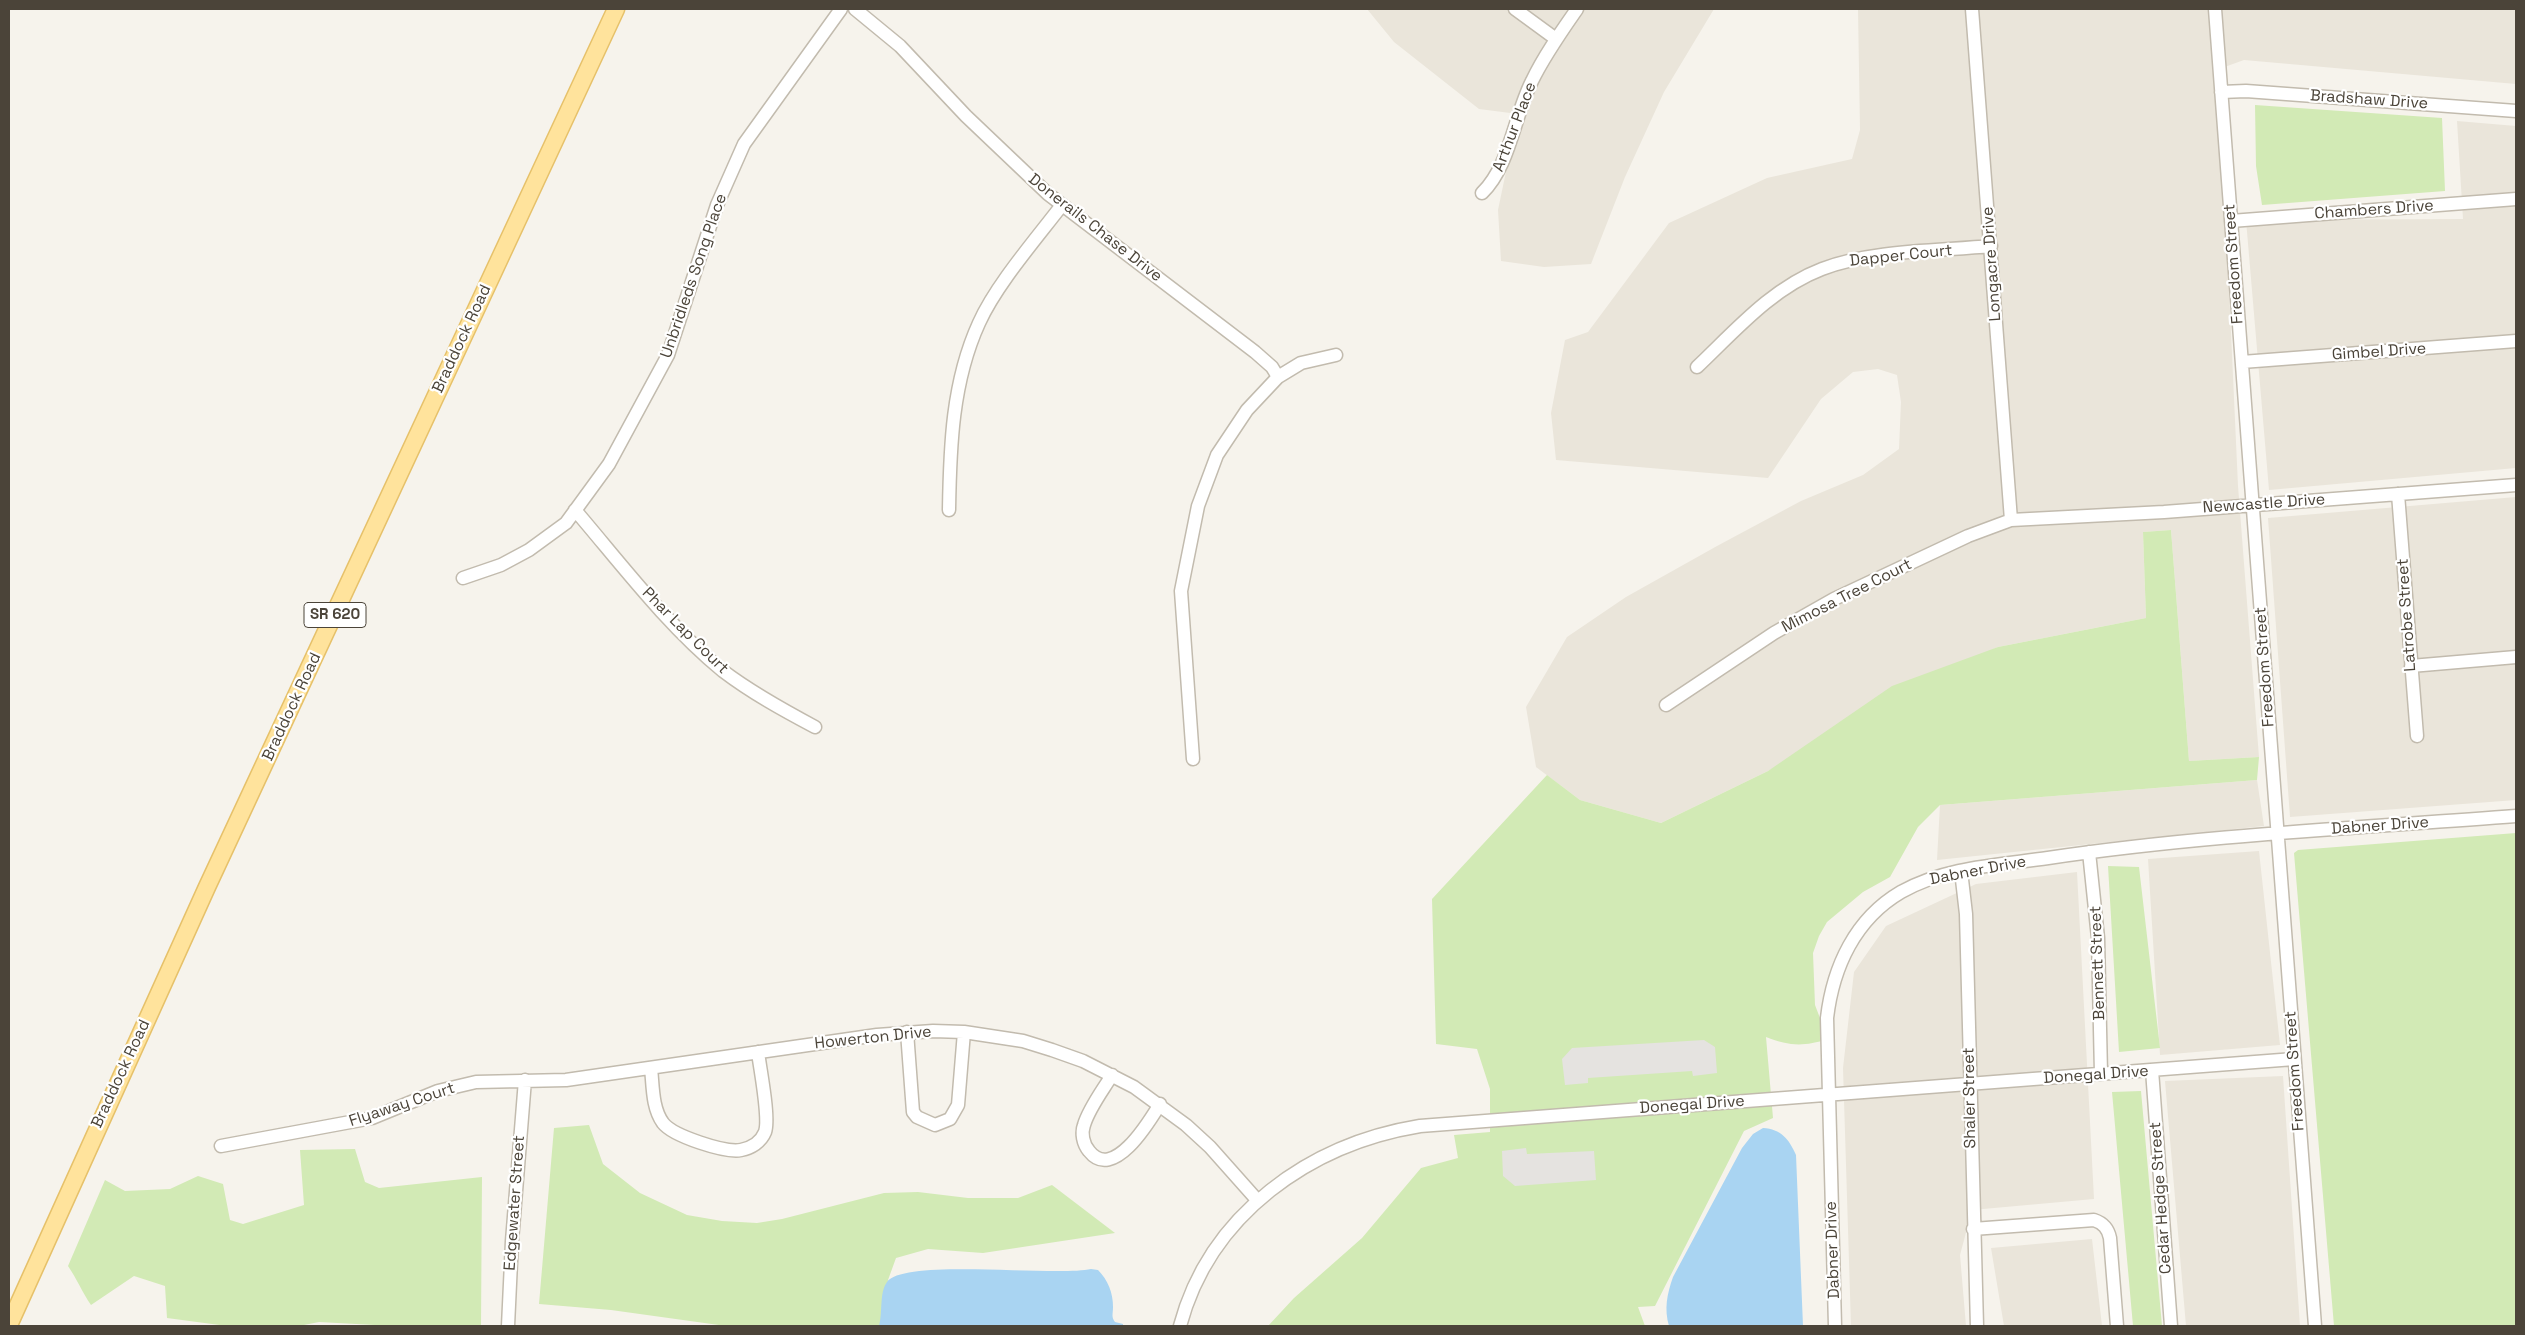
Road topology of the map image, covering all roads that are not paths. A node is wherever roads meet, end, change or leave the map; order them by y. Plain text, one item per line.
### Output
1 (616, 9) edge
2 (841, 9) edge
3 (855, 9) edge
4 (1515, 9) edge
5 (1577, 9) edge
6 (1972, 9) edge
7 (2215, 9) edge
8 (1556, 39) junction
9 (2221, 92) junction
10 (2516, 111) edge
11 (1482, 193) dead end
12 (2516, 199) edge
13 (1062, 205) junction
14 (2231, 221) junction
15 (1991, 246) junction
16 (2516, 341) edge
17 (1336, 355) dead end
18 (2242, 362) junction
19 (1698, 367) dead end
20 (1278, 377) junction
21 (2516, 485) edge
22 (2398, 494) junction
23 (2252, 505) junction
24 (575, 510) junction
25 (949, 510) dead end
26 (2012, 520) junction
27 (463, 578) dead end
28 (2516, 658) edge
29 (2411, 666) junction
30 (1666, 705) dead end
31 (814, 727) dead end
32 (2416, 736) dead end
33 (1193, 759) dead end
34 (2516, 816) edge
35 (2277, 834) junction
36 (2089, 852) junction
37 (1961, 871) junction
38 (907, 1032) junction
39 (964, 1032) junction
40 (758, 1052) junction
41 (2294, 1059) junction
42 (651, 1068) junction
43 (2152, 1070) junction
44 (2101, 1074) junction
45 (1112, 1075) junction
46 (525, 1080) junction
47 (1970, 1084) junction
48 (1829, 1095) junction
49 (1160, 1104) junction
50 (220, 1146) dead end
51 (1258, 1201) junction
52 (1973, 1229) junction
53 (9, 1325) edge
54 (508, 1326) edge
55 (1180, 1326) edge
56 (1835, 1326) edge
57 (1977, 1326) edge
58 (2117, 1326) edge
59 (2171, 1326) edge
60 (2314, 1326) edge

1 - 53 main road, Braddock Road / SR 620
2 - 24 street, Unbridleds Song Place
3 - 13 street, Donerails Chase Drive
4 - 8 street
5 - 8 street, Arthur Place
6 - 15 street, Longacre Drive
7 - 9 street, Freedom Street
8 - 11 street, Arthur Place
9 - 10 street, Bradshaw Drive
9 - 14 street, Freedom Street
12 - 14 street, Chambers Drive
13 - 20 street, Donerails Chase Drive
13 - 25 street
14 - 18 street, Freedom Street
15 - 19 street, Dapper Court
15 - 26 street, Longacre Drive
16 - 18 street, Gimbel Drive
17 - 20 street
18 - 23 street, Freedom Street
20 - 33 street
21 - 22 street, Newcastle Drive
22 - 23 street, Newcastle Drive
22 - 29 street, Latrobe Street
23 - 26 street, Newcastle Drive
23 - 35 street, Freedom Street
24 - 27 street, Unbridleds Song Place
24 - 31 street, Phar Lap Court
26 - 30 street, Mimosa Tree Court
28 - 29 street
29 - 32 street, Latrobe Street
34 - 35 street, Dabner Drive
35 - 36 street, Dabner Drive
35 - 41 street, Freedom Street
36 - 37 street, Dabner Drive
36 - 44 street, Bennett Street
37 - 47 street, Shaler Street
37 - 48 street, Dabner Drive
38 - 39 street, Howerton Drive
38 - 39 street
38 - 40 street, Howerton Drive
39 - 45 street, Howerton Drive
40 - 42 street, Howerton Drive
40 - 42 street
41 - 43 street, Donegal Drive
41 - 60 street, Freedom Street
42 - 46 street, Howerton Drive
43 - 44 street, Donegal Drive
43 - 59 street, Cedar Hedge Street
44 - 47 street, Donegal Drive
45 - 49 street, Howerton Drive
45 - 49 street
46 - 50 street, Flyaway Court
46 - 54 street, Edgewater Street
47 - 48 street, Donegal Drive
47 - 52 street, Shaler Street
48 - 51 street, Donegal Drive
48 - 56 street, Dabner Drive
49 - 51 street, Howerton Drive
51 - 55 street, Donegal Drive
52 - 57 street, Shaler Street
52 - 58 street

